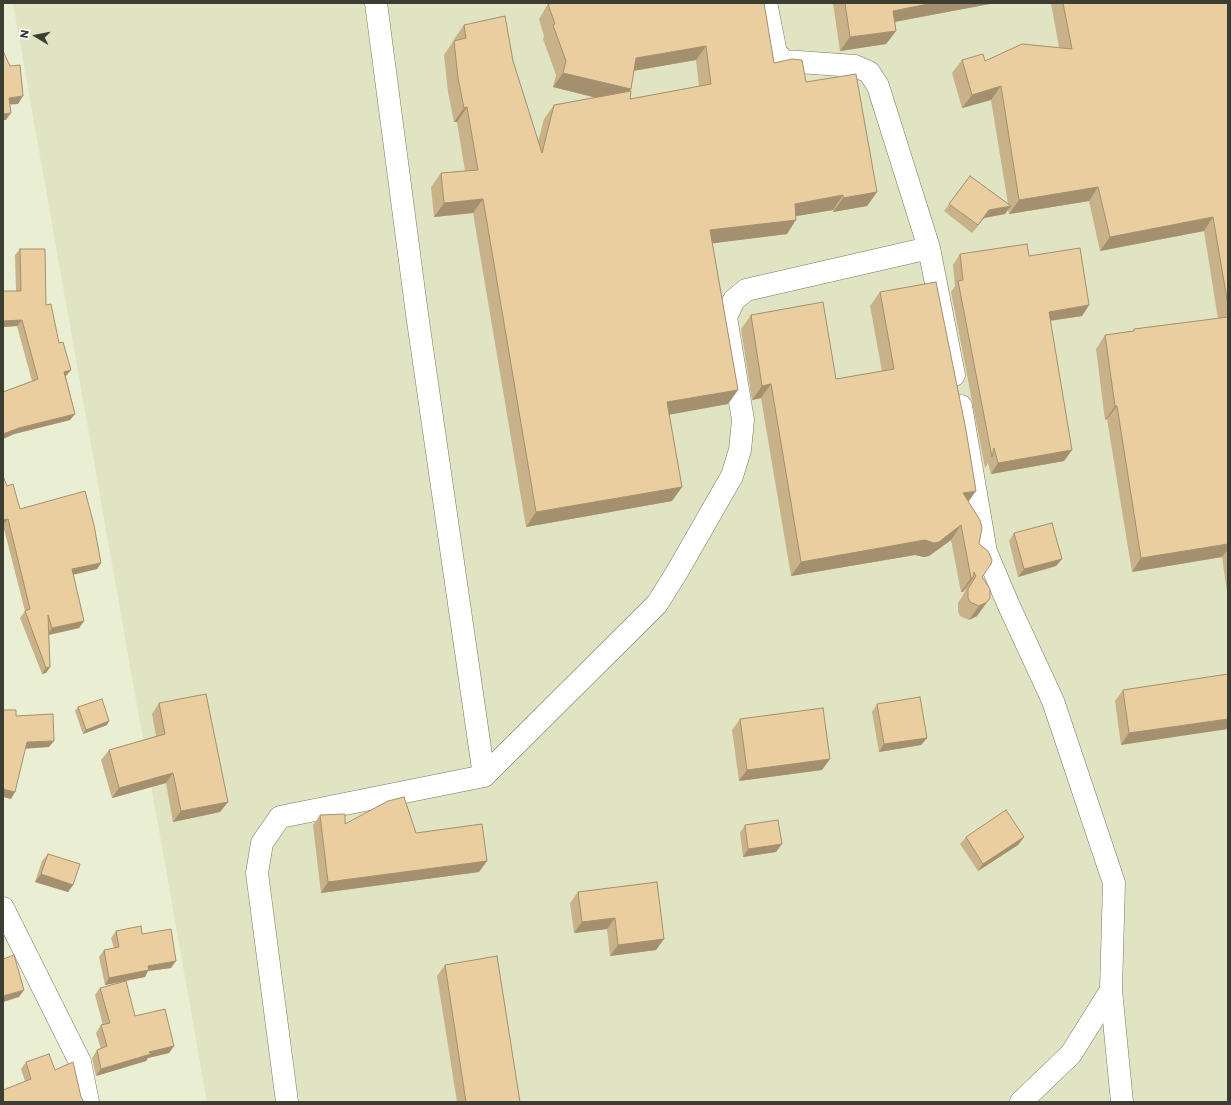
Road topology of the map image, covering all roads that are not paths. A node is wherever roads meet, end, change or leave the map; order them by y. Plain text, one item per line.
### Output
1 (376, 3) edge
2 (766, 3) edge
3 (929, 248) junction
4 (484, 776) junction
5 (3, 908) edge
6 (1111, 990) junction
7 (88, 1102) edge
8 (286, 1102) edge
9 (1021, 1102) edge
10 (1122, 1102) edge

1 - 4 street
2 - 3 street
3 - 4 street
3 - 6 street
4 - 8 street
5 - 7 street
6 - 9 street
6 - 10 street

